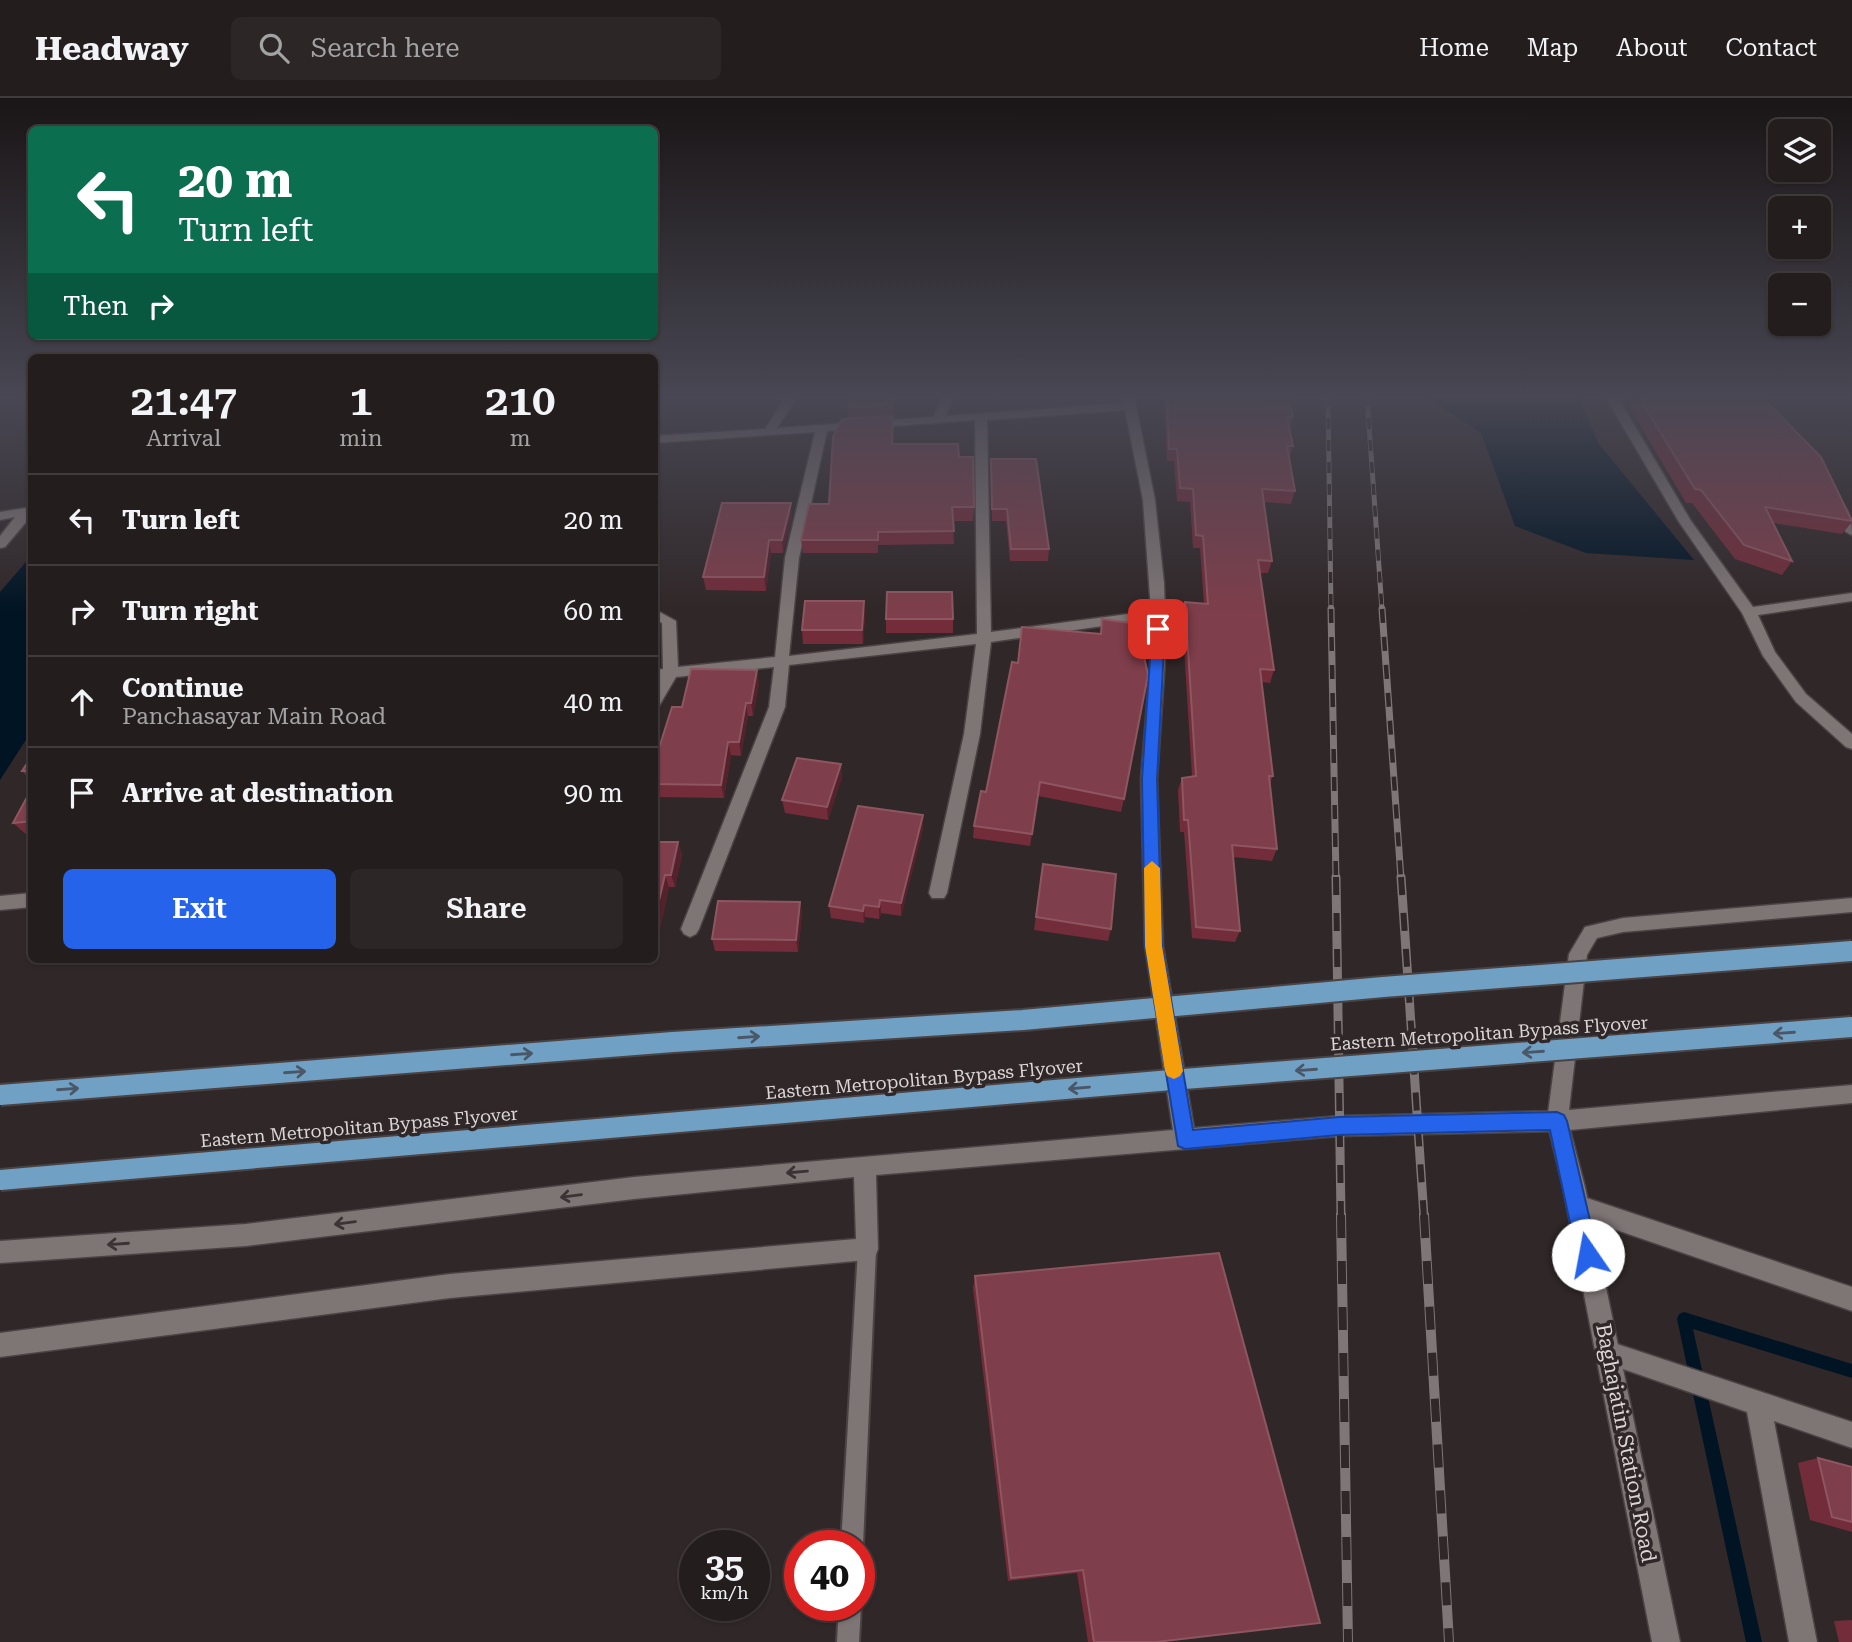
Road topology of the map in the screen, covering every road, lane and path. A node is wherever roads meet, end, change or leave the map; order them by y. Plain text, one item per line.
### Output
1 (813, 468) edge
2 (982, 468) edge
3 (1143, 468) edge
4 (1653, 468) edge
5 (1835, 498) edge
6 (28, 511) edge
7 (28, 512) edge
8 (0, 516) edge
9 (1852, 531) edge
10 (0, 544) edge
11 (1852, 597) edge
12 (1749, 612) junction
13 (1158, 614) junction
14 (658, 615) edge
15 (984, 639) junction
16 (781, 662) junction
17 (671, 673) junction
18 (658, 675) edge
19 (658, 695) edge
20 (1852, 743) edge
21 (939, 893) dead end
22 (28, 900) edge
23 (0, 903) edge
24 (1852, 905) edge
25 (690, 929) dead end
26 (1852, 951) edge
27 (1852, 1027) edge
28 (1852, 1094) edge
29 (0, 1095) edge
30 (1557, 1121) junction
31 (1185, 1139) junction
32 (865, 1166) junction
33 (0, 1180) edge
34 (1578, 1206) junction
35 (867, 1249) junction
36 (0, 1252) edge
37 (1852, 1299) edge
38 (0, 1345) edge
39 (1608, 1353) junction
40 (1758, 1404) junction
41 (1852, 1435) edge
42 (853, 1530) edge
43 (849, 1621) edge
44 (848, 1642) edge
45 (1666, 1642) edge
46 (1803, 1642) edge

1 - 16 street
2 - 15 street
3 - 13 street
4 - 12 street
5 - 9 street
6 - 8 street
7 - 10 street
11 - 12 street
12 - 20 street
13 - 15 street
13 - 31 street
14 - 17 street
15 - 16 street
15 - 21 street
16 - 17 street
16 - 25 street
17 - 18 street
17 - 19 street
22 - 23 street
24 - 30 street
29 -> 26 main road, bridge
27 -> 33 main road, Eastern Metropolitan Bypass Flyover, bridge
28 - 30 street
30 - 31 street
30 - 34 street, Baghajatin Station Road
31 - 32 street
32 - 35 street
32 -> 36 street
34 - 37 street
34 - 39 street, Baghajatin Station Road
35 - 38 street
35 - 42 lane
39 - 40 street
39 - 45 street, Baghajatin Station Road
40 - 41 street
40 - 46 street
43 - 44 lane

